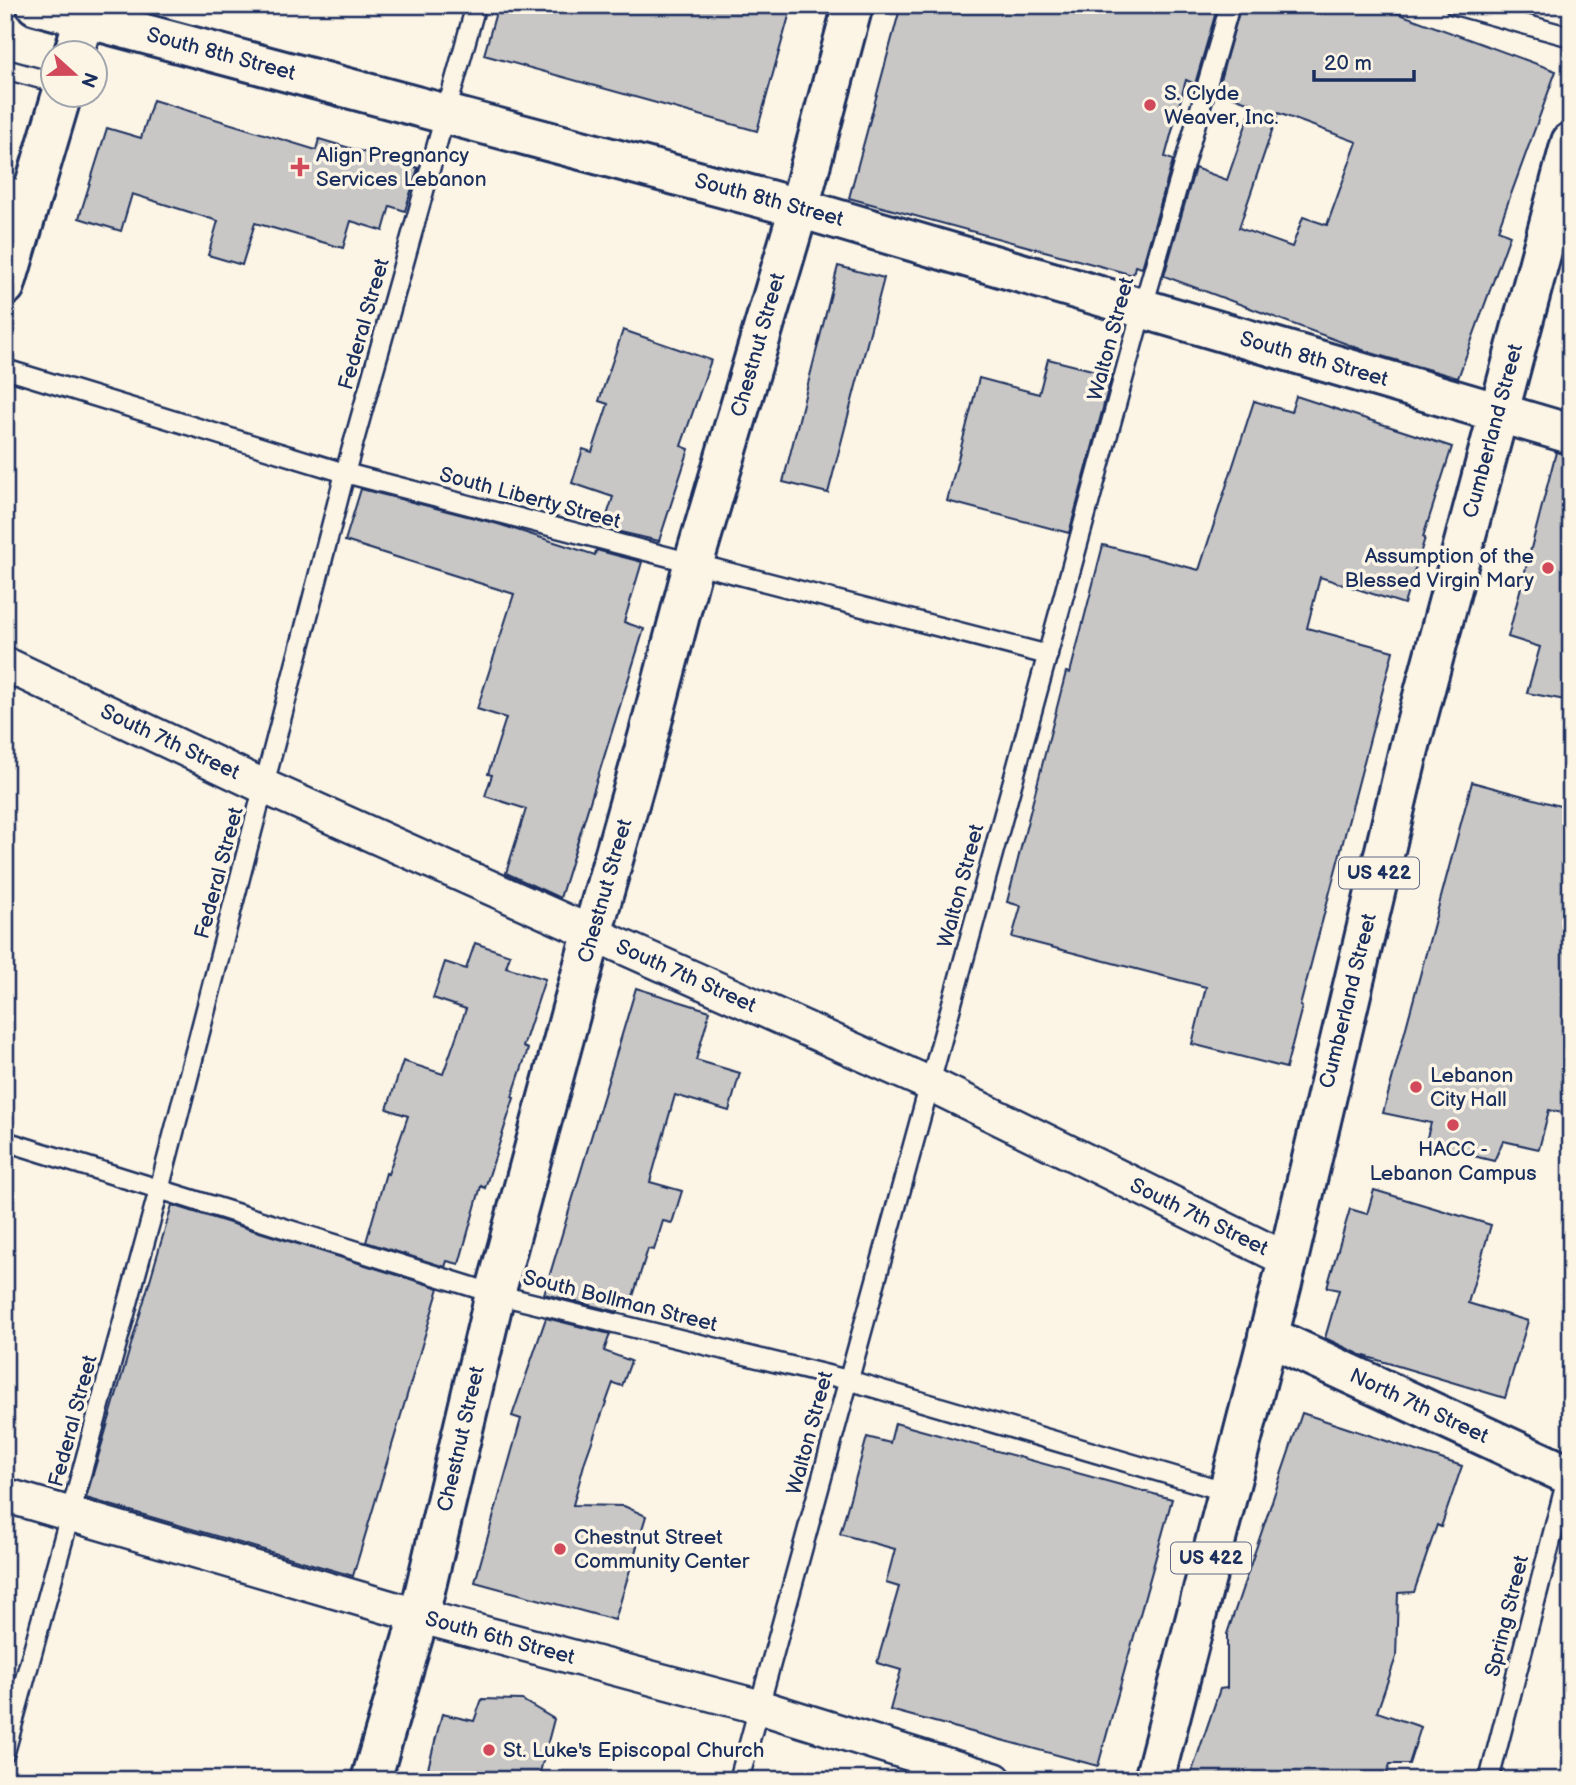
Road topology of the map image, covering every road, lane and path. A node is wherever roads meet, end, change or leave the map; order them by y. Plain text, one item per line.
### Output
1 (36, 5) edge
2 (476, 5) edge
3 (853, 5) edge
4 (1230, 5) edge
5 (1455, 5) edge
6 (82, 25) edge
7 (1571, 37) edge
8 (5, 69) edge
9 (38, 78) edge
10 (56, 108) edge
11 (447, 114) junction
12 (1571, 142) edge
13 (19, 190) edge
14 (799, 208) junction
15 (5, 286) edge
16 (1142, 310) junction
17 (5, 369) edge
18 (1497, 412) junction
19 (1571, 433) edge
20 (345, 473) junction
21 (694, 565) junction
22 (1048, 655) junction
23 (5, 664) edge
24 (265, 787) junction
25 (592, 934) junction
26 (930, 1084) junction
27 (5, 1141) edge
28 (159, 1190) junction
29 (1287, 1260) junction
30 (495, 1294) junction
31 (1268, 1336) junction
32 (848, 1380) junction
33 (1570, 1472) edge
34 (1228, 1492) junction
35 (5, 1495) edge
36 (72, 1513) junction
37 (419, 1616) junction
38 (760, 1707) junction
39 (5, 1752) edge
40 (371, 1780) edge
41 (739, 1780) edge
42 (995, 1780) edge
43 (1154, 1780) edge
44 (1489, 1780) edge

1 - 6 main road, South 8th Street
2 - 11 lane, Federal Street
3 - 14 main road, Chestnut Street
4 - 16 lane, Walton Street
5 - 7 lane
6 - 11 main road, South 8th Street
8 - 9 lane
10 - 13 main road
11 - 14 main road, South 8th Street
11 - 20 lane, Federal Street
12 - 18 main road, Cumberland Street / US 422
13 - 15 main road
14 - 16 main road, South 8th Street
14 - 21 main road, Chestnut Street
16 - 18 main road, South 8th Street
16 - 22 lane, Walton Street
17 - 20 lane, South Liberty Street
18 - 19 main road, South 8th Street
18 - 29 main road, Cumberland Street / US 422
20 - 21 lane, South Liberty Street
20 - 24 lane, Federal Street
21 - 22 lane, South Liberty Street
21 - 25 main road, Chestnut Street
22 - 26 lane, Walton Street
23 - 24 street, South 7th Street
24 - 25 street, South 7th Street
24 - 28 lane, Federal Street
25 - 26 street, South 7th Street
25 - 30 main road, Chestnut Street
26 - 29 street, South 7th Street
26 - 32 lane, Walton Street
27 - 28 lane, South Bollman Street
28 - 30 lane, South Bollman Street
28 - 36 lane, Federal Street
29 - 31 main road, Cumberland Street / US 422
30 - 32 lane, South Bollman Street
30 - 37 main road, Chestnut Street
31 - 33 main road, North 7th Street
31 - 34 main road, Cumberland Street / US 422
32 - 34 lane, South Bollman Street
32 - 38 lane, Walton Street
33 - 44 lane, Spring Street
34 - 43 main road, Cumberland Street / US 422
35 - 36 street, South 6th Street
36 - 37 street, South 6th Street
36 - 39 lane, Federal Street
37 - 38 street, South 6th Street
37 - 40 main road, Chestnut Street
38 - 41 lane, Walton Street
38 - 42 street, South 6th Street

